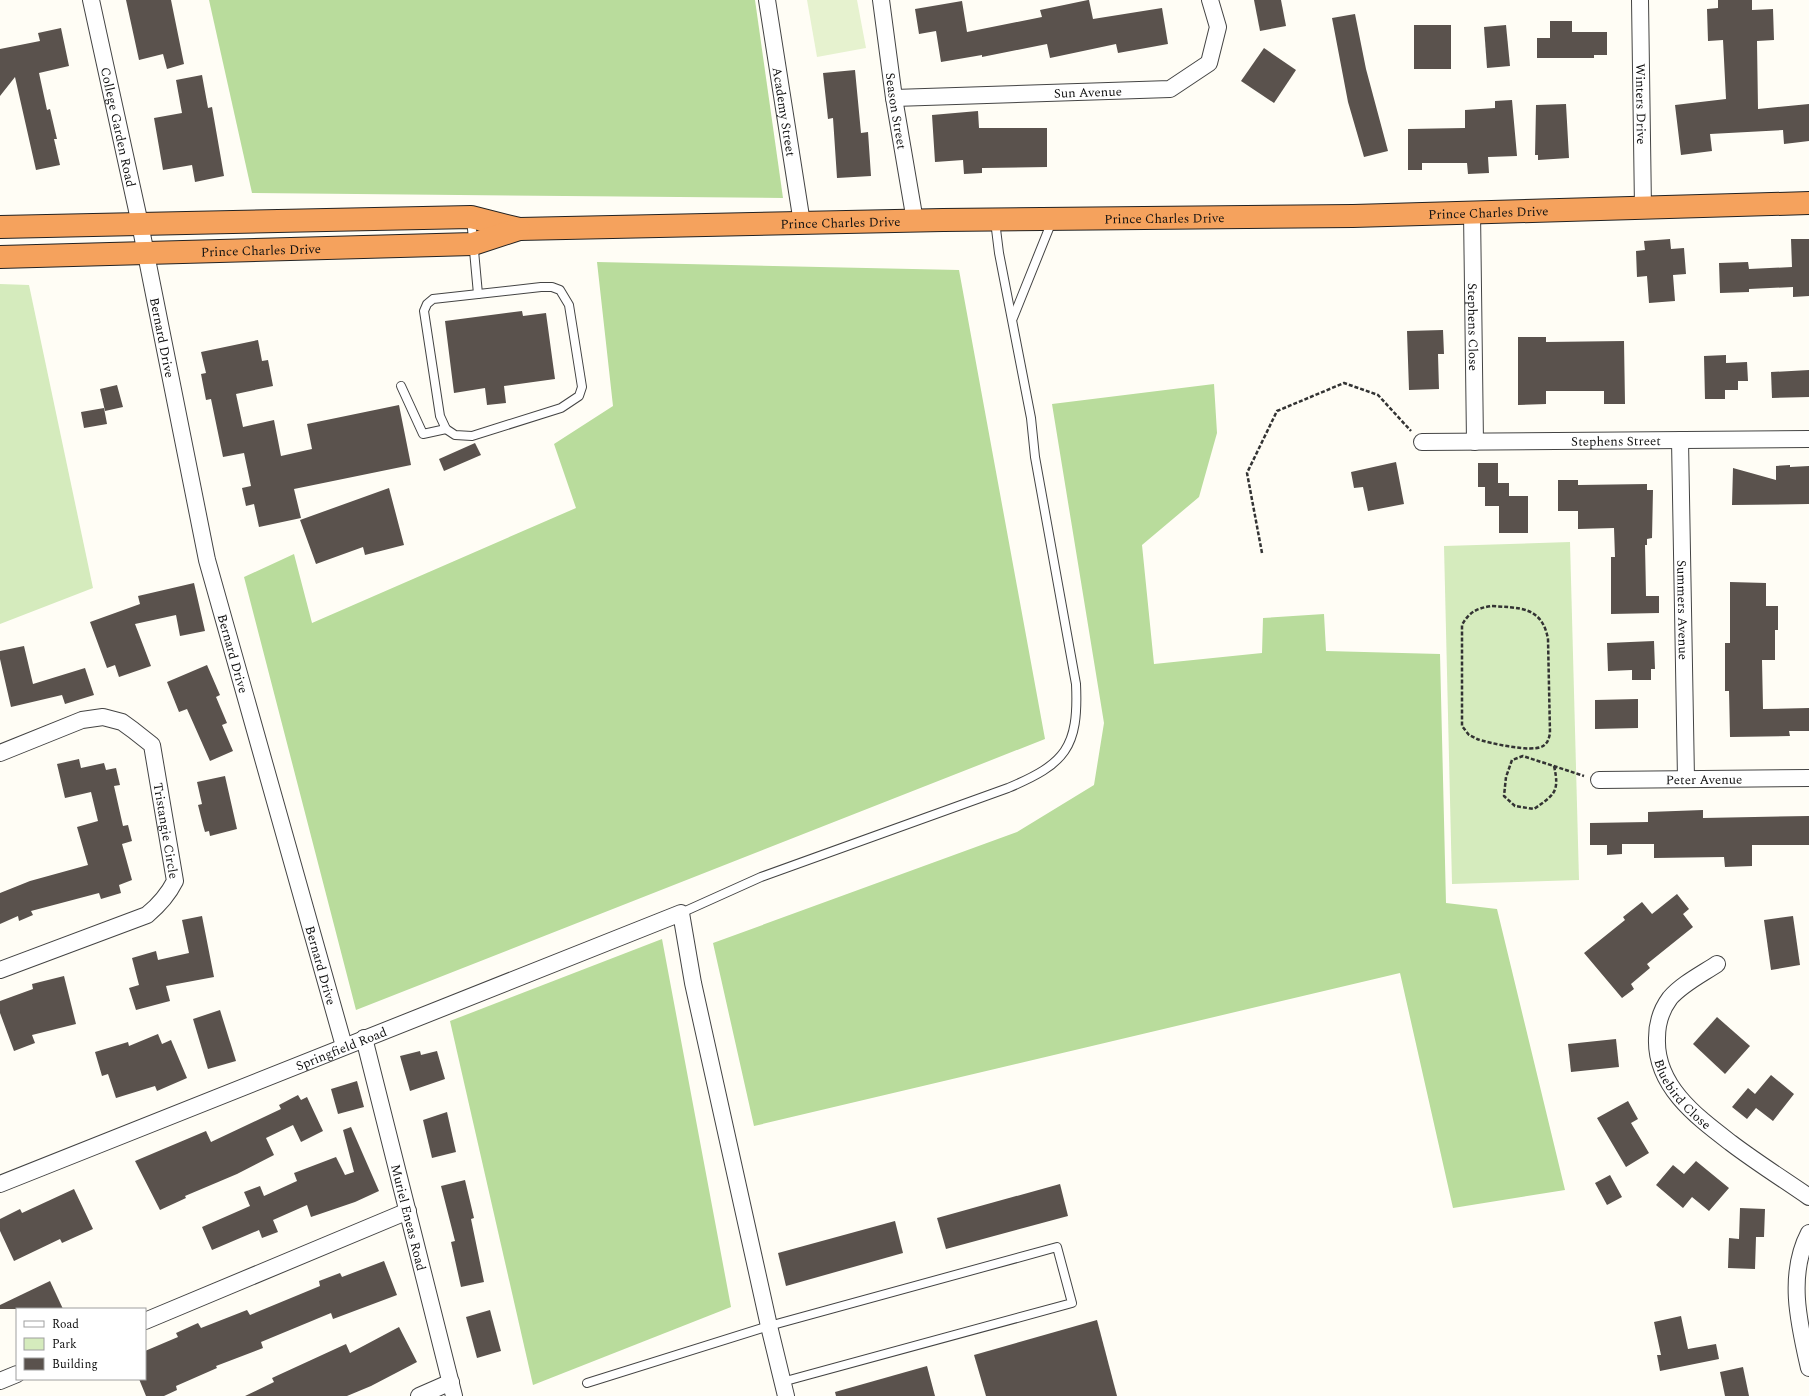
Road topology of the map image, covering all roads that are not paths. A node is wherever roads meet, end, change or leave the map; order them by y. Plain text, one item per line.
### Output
1 (91, 0) edge
2 (767, 0) edge
3 (881, 0) edge
4 (1210, 0) edge
5 (1640, 0) edge
6 (894, 98) junction
7 (1809, 203) edge
8 (1643, 208) junction
9 (1472, 212) junction
10 (471, 217) junction
11 (1052, 220) junction
12 (914, 221) junction
13 (995, 221) junction
14 (802, 223) junction
15 (140, 224) junction
16 (0, 227) edge
17 (519, 229) junction
18 (473, 244) junction
19 (146, 255) junction
20 (0, 257) edge
21 (478, 294) junction
22 (1012, 319) junction
23 (401, 386) dead end
24 (446, 429) junction
25 (1809, 439) edge
26 (1680, 440) junction
27 (1422, 442) road end
28 (1475, 442) junction
29 (0, 752) edge
30 (1809, 778) edge
31 (1686, 779) junction
32 (1599, 780) road end
33 (681, 912) junction
34 (1717, 964) dead end
35 (0, 970) edge
36 (364, 1038) junction
37 (344, 1046) junction
38 (0, 1184) edge
39 (1809, 1197) edge
40 (408, 1211) junction
41 (1809, 1233) edge
42 (146, 1321) edge
43 (769, 1326) junction
44 (1809, 1368) edge
45 (16, 1374) edge
46 (0, 1381) edge
47 (587, 1383) dead end
48 (452, 1389) edge
49 (784, 1389) edge
50 (419, 1396) edge

1 - 15 street, College Garden Road
2 - 14 street, Academy Street
3 - 6 street, Season Street
4 - 6 street, Sun Avenue
5 - 8 street, Winters Drive
6 - 12 street, Season Street
7 - 8 highway, Prince Charles Drive
8 - 9 highway, Prince Charles Drive
9 - 11 highway, Prince Charles Drive
9 - 28 street, Stephens Close
10 - 15 highway, Prince Charles Drive
10 - 17 highway, Prince Charles Drive
10 - 18 lane
11 - 13 highway, Prince Charles Drive
11 - 22 lane
12 - 13 highway, Prince Charles Drive
12 - 14 highway, Prince Charles Drive
13 - 22 lane
14 - 17 highway, Prince Charles Drive
15 - 16 highway, Prince Charles Drive
15 - 19 street, College Garden Road
17 - 18 highway, Prince Charles Drive
18 - 19 highway, Prince Charles Drive
18 - 21 lane
19 - 20 highway, Prince Charles Drive
19 - 37 street, Bernard Drive
21 - 24 lane
21 - 24 lane
22 - 33 lane
23 - 24 lane
25 - 26 street, Stephens Street
26 - 28 street, Stephens Street
26 - 31 street, Summers Avenue
27 - 28 street, Stephens Street
29 - 35 street, Tristangie Circle
30 - 31 street, Peter Avenue
31 - 32 street, Peter Avenue
33 - 36 street, Springfield Road
33 - 43 street
34 - 39 street, Bluebird Close
36 - 37 street, Springfield Road
36 - 40 street, Muriel Eneas Road
37 - 38 street, Springfield Road
40 - 42 street
40 - 48 street, Muriel Eneas Road
41 - 44 street
43 - 47 lane
43 - 49 street
43 - 49 lane
45 - 46 street
48 - 50 street

